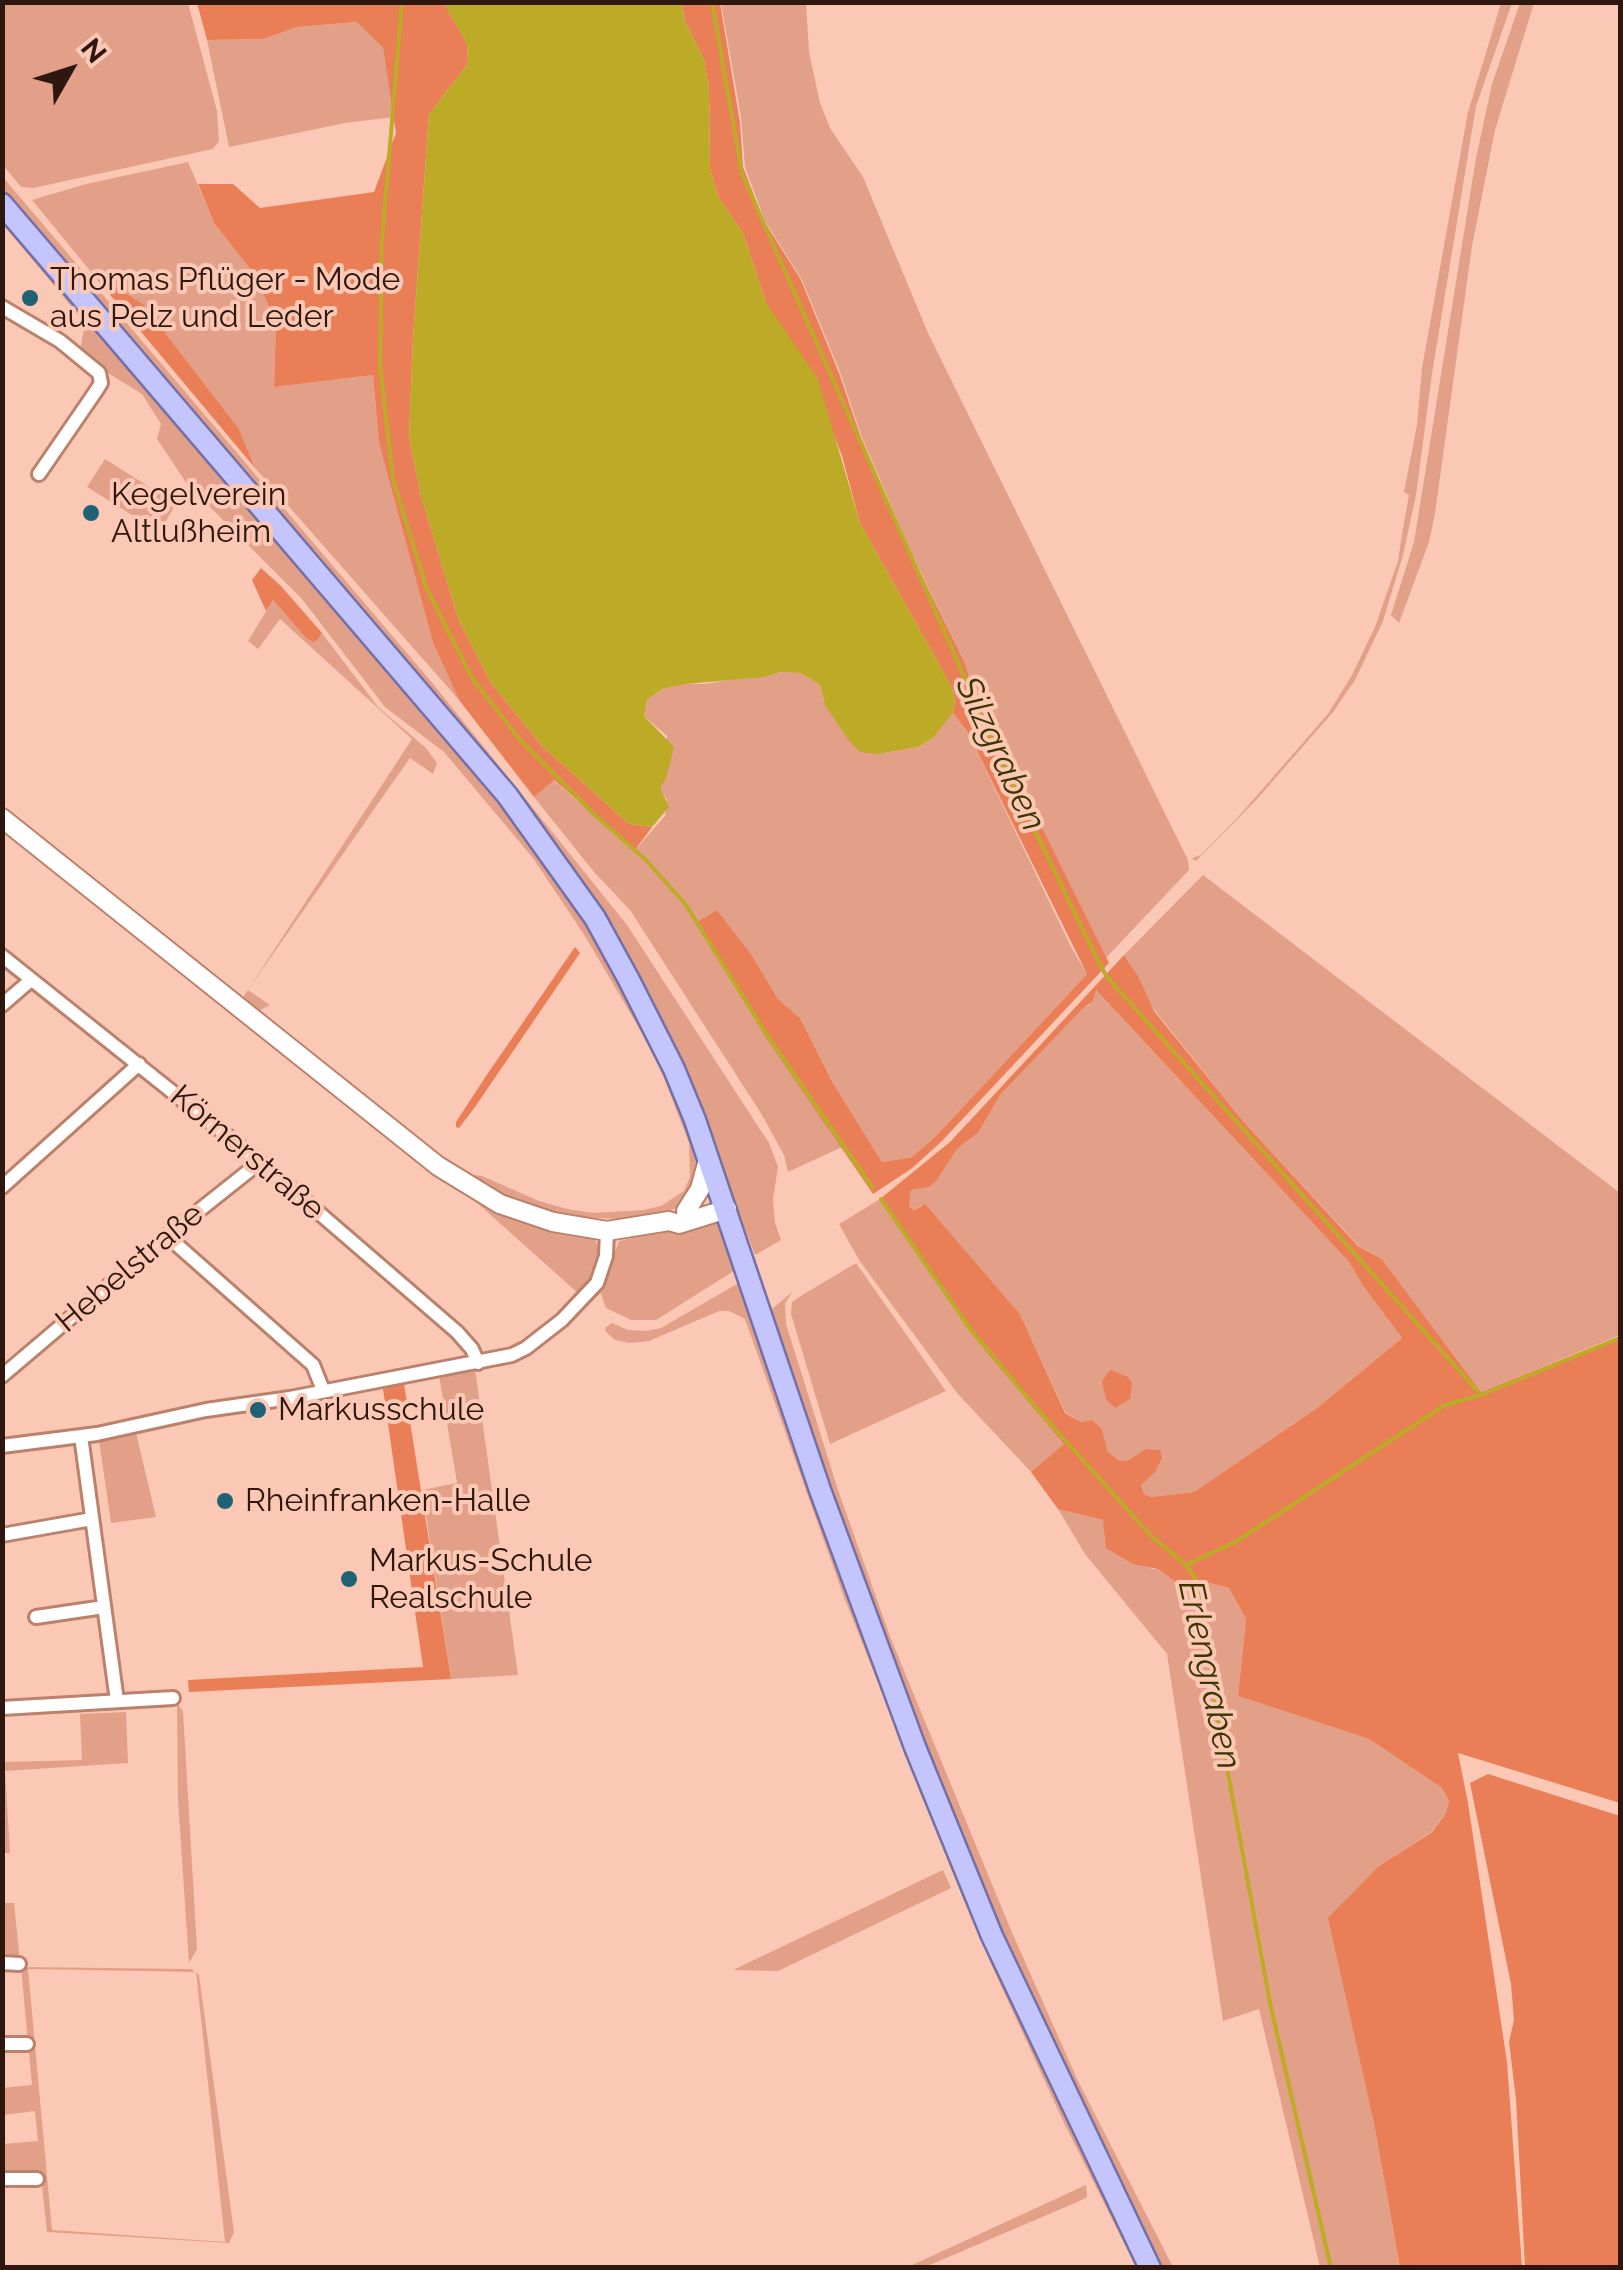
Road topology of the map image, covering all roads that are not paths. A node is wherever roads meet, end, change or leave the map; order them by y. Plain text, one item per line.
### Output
1 (2, 204) edge
2 (2, 307) edge
3 (39, 474) dead end
4 (4, 822) edge
5 (2, 956) edge
6 (31, 980) junction
7 (2, 1005) edge
8 (140, 1064) junction
9 (708, 1160) junction
10 (260, 1162) junction
11 (2, 1187) edge
12 (726, 1210) junction
13 (686, 1211) junction
14 (670, 1222) junction
15 (607, 1231) junction
16 (167, 1236) junction
17 (478, 1363) junction
18 (2, 1376) edge
19 (323, 1390) junction
20 (81, 1436) junction
21 (2, 1446) edge
22 (92, 1519) junction
23 (2, 1535) edge
24 (104, 1607) junction
25 (36, 1617) dead end
26 (173, 1698) dead end
27 (118, 1702) junction
28 (2, 1708) edge
29 (2, 1963) edge
30 (19, 1964) dead end
31 (2, 2044) edge
32 (26, 2044) dead end
33 (2, 2179) edge
34 (36, 2180) dead end
35 (1150, 2268) edge

1 - 9 main road
2 - 3 street
4 - 15 street
5 - 6 street, Körnerstraße
6 - 7 street
6 - 8 street, Körnerstraße
8 - 10 street, Körnerstraße
8 - 11 street
9 - 12 main road
9 - 13 street
10 - 16 street, Hebelstraße
10 - 17 street, Körnerstraße
12 - 13 street
12 - 14 street
12 - 35 main road
13 - 14 street
14 - 15 street
15 - 17 street
16 - 18 street, Hebelstraße
16 - 19 street
17 - 19 street
19 - 20 street
20 - 21 street
20 - 22 street
22 - 23 street
22 - 24 street
24 - 25 street
24 - 27 street
26 - 27 street
27 - 28 street
29 - 30 street
31 - 32 street
33 - 34 street

